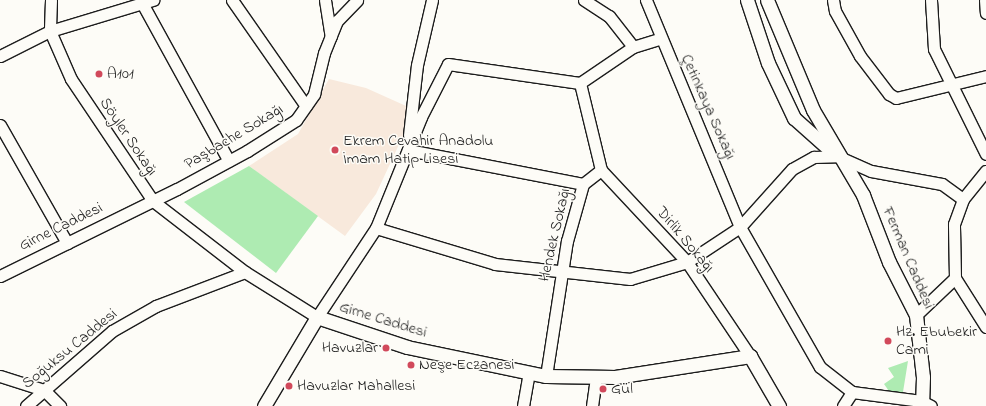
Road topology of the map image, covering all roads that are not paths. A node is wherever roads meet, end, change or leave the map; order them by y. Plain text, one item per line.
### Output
1 (51, 0) edge
2 (232, 0) edge
3 (325, 0) edge
4 (357, 0) edge
5 (432, 0) edge
6 (584, 0) edge
7 (646, 0) edge
8 (748, 0) edge
9 (767, 0) edge
10 (833, 0) edge
11 (931, 0) edge
12 (985, 0) edge
13 (148, 2) edge
14 (986, 13) edge
15 (50, 31) junction
16 (331, 37) junction
17 (659, 39) junction
18 (632, 47) junction
19 (0, 56) edge
20 (986, 76) edge
21 (580, 83) junction
22 (951, 85) junction
23 (306, 106) junction
24 (0, 125) edge
25 (408, 150) junction
26 (986, 154) edge
27 (837, 156) junction
28 (229, 161) junction
29 (601, 170) junction
30 (984, 179) edge
31 (583, 184) junction
32 (963, 199) junction
33 (153, 201) junction
34 (740, 227) junction
35 (376, 228) junction
36 (67, 243) junction
37 (687, 262) junction
38 (245, 272) junction
39 (562, 273) junction
40 (0, 276) edge
41 (955, 278) junction
42 (916, 315) junction
43 (317, 317) junction
44 (986, 327) edge
45 (750, 356) junction
46 (528, 373) junction
47 (0, 376) edge
48 (546, 376) junction
49 (596, 378) junction
50 (44, 390) junction
51 (852, 392) junction
52 (925, 404) edge
53 (26, 406) edge
54 (60, 406) edge
55 (264, 406) edge
56 (523, 406) edge
57 (592, 406) edge
58 (779, 406) edge
59 (843, 406) edge

1 - 15 street, Söyler Sokağı
2 - 23 street
3 - 16 street
4 - 16 street, Paşbache Sokağı
5 - 25 street
6 - 18 street
7 - 17 street, Çetinkaya Sokağı
8 - 27 street, Ferman Caddesi
9 - 27 street, Ferman Caddesi
10 - 22 street
11 - 22 street
12 - 14 street
13 - 15 street
13 - 28 street
15 - 19 street
15 - 33 street, Söyler Sokağı
16 - 23 street, Paşbache Sokağı
17 - 18 street
17 - 34 street, Çetinkaya Sokağı
18 - 21 street
20 - 22 street
21 - 25 street
21 - 29 street
22 - 26 street
23 - 28 street, Paşbache Sokağı
24 - 36 street
25 - 31 street
25 - 35 street
27 - 32 street
27 - 34 street
27 - 42 street, Ferman Caddesi
28 - 33 street, Paşbache Sokağı
29 - 31 street, Hendek Sokağı
29 - 37 street, Dirlik Sokağı
30 - 32 street
31 - 39 street, Hendek Sokağı
32 - 41 street
33 - 36 street, Girne Caddesi
33 - 38 street, Girne Caddesi
34 - 37 street
34 - 51 street, Çetinkaya Sokağı
35 - 39 street
35 - 43 street
36 - 40 street, Girne Caddesi
37 - 39 street
37 - 45 street, Dirlik Sokağı
38 - 43 street, Girne Caddesi
38 - 50 street, Soğuksu Caddesi
39 - 48 street, Hendek Sokağı
41 - 42 street
41 - 44 street
42 - 52 street, Ferman Caddesi
43 - 46 street, Girne Caddesi
43 - 55 street
45 - 49 street, Girne Caddesi
45 - 58 street
46 - 48 street, Girne Caddesi
46 - 56 street
47 - 50 street
48 - 49 street, Girne Caddesi
49 - 57 street
50 - 53 street, Soğuksu Caddesi
50 - 54 street
51 - 52 street
51 - 59 street

